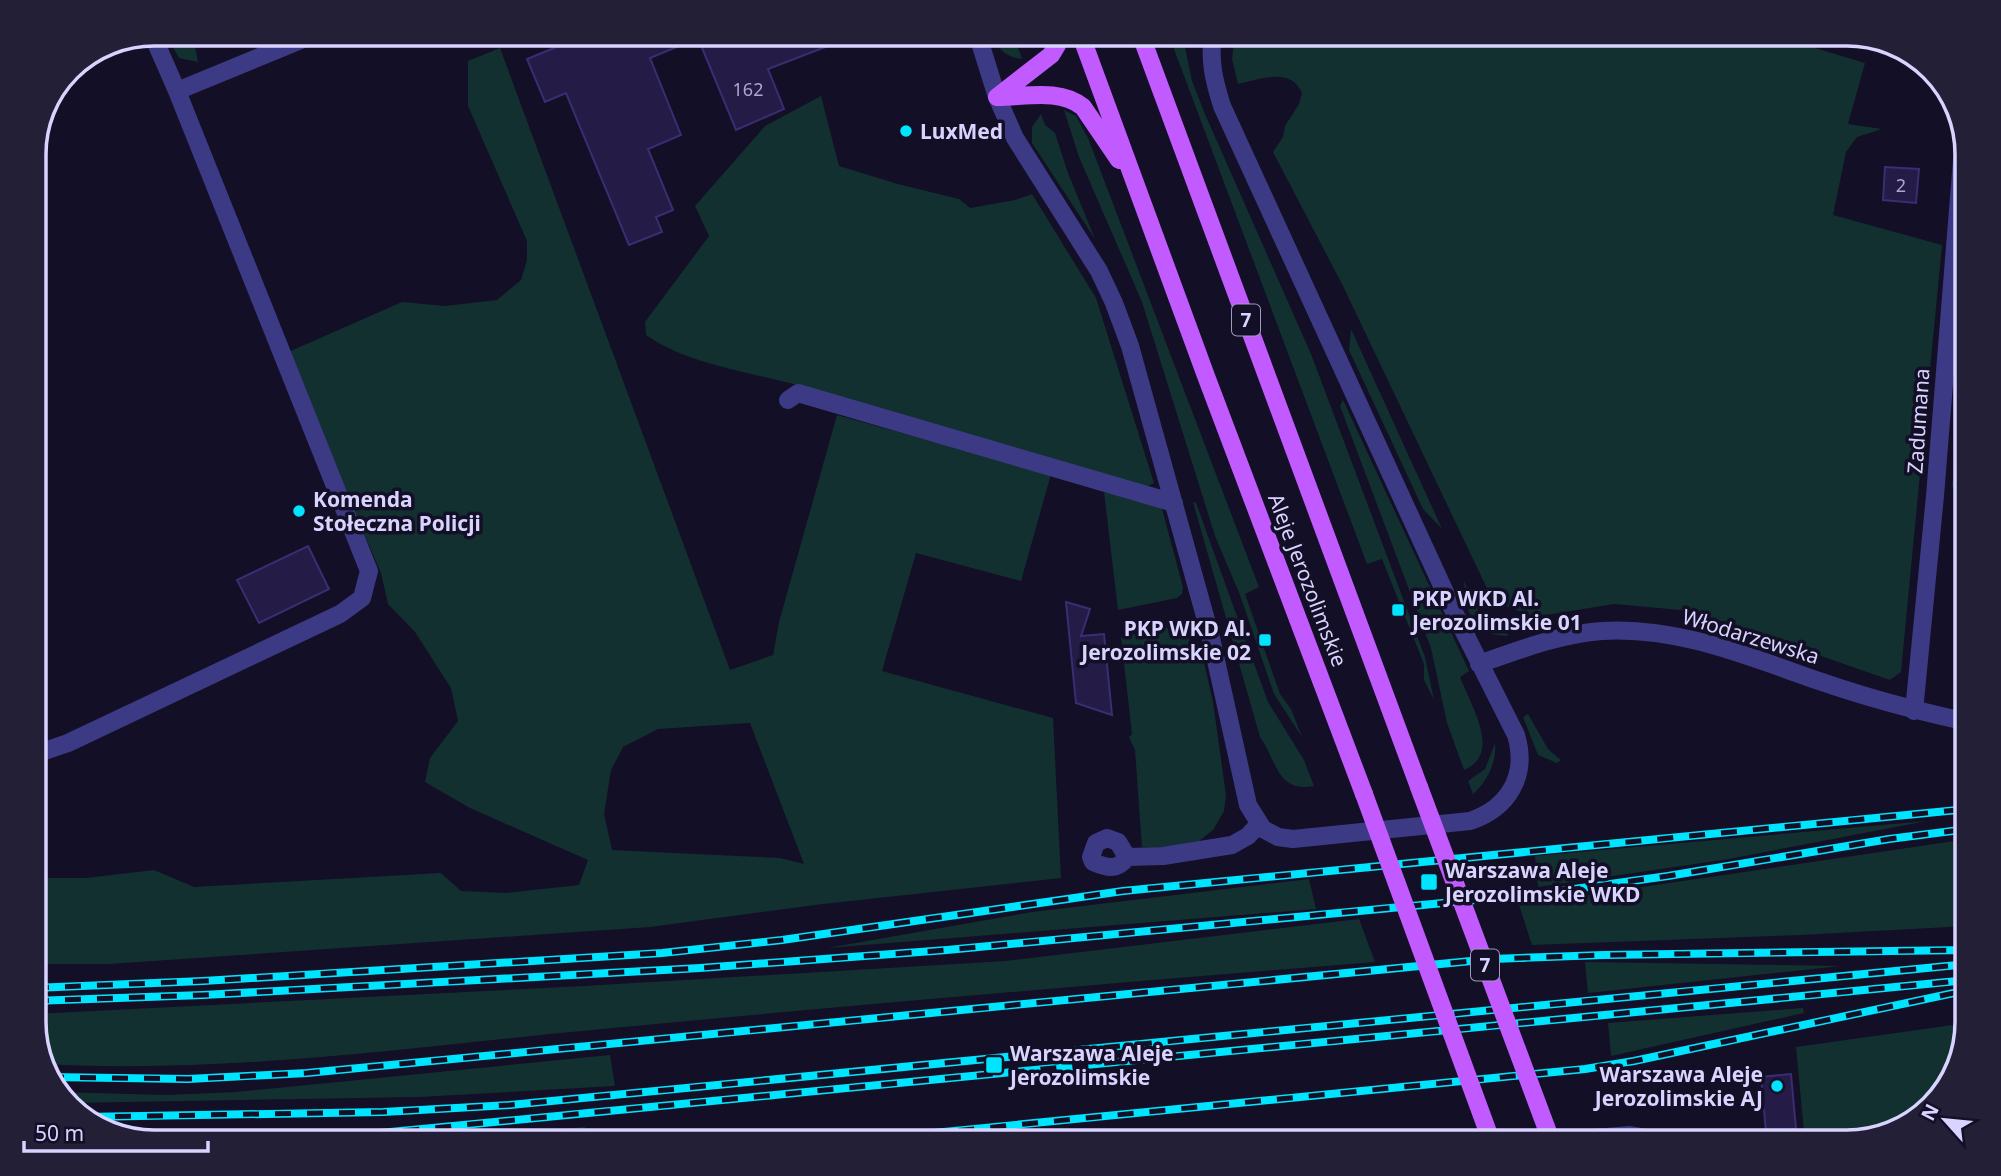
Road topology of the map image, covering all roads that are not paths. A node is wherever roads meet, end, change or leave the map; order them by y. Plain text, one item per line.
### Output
1 (157, 46) edge
2 (286, 46) edge
3 (981, 46) edge
4 (1056, 46) edge
5 (1085, 46) edge
6 (1145, 46) edge
7 (1150, 46) edge
8 (1211, 46) edge
9 (1153, 67) junction
10 (177, 91) junction
11 (997, 97) junction
12 (1135, 183) junction
13 (1955, 247) edge
14 (788, 400) dead end
15 (1174, 503) junction
16 (1479, 664) junction
17 (1914, 711) junction
18 (1955, 719) edge
19 (46, 751) edge
20 (1258, 825) junction
21 (1127, 858) dead end
22 (1487, 1130) edge
23 (1547, 1130) edge

1 - 10 street
2 - 10 street
3 - 11 street
4 - 11 main road
5 - 12 main road, Aleje Jerozolimskie
6 - 9 main road, Aleje Jerozolimskie / 7
7 - 9 main road
8 - 16 street
9 - 23 main road, Aleje Jerozolimskie / 7, bridge
10 - 19 street
11 - 12 main road
11 - 15 street
12 - 22 main road, Aleje Jerozolimskie, bridge
13 - 17 street, Zadumana
14 - 15 street
15 - 20 street
16 - 17 street, Włodarzewska
16 - 20 street
17 - 18 street, Włodarzewska
20 - 21 street

